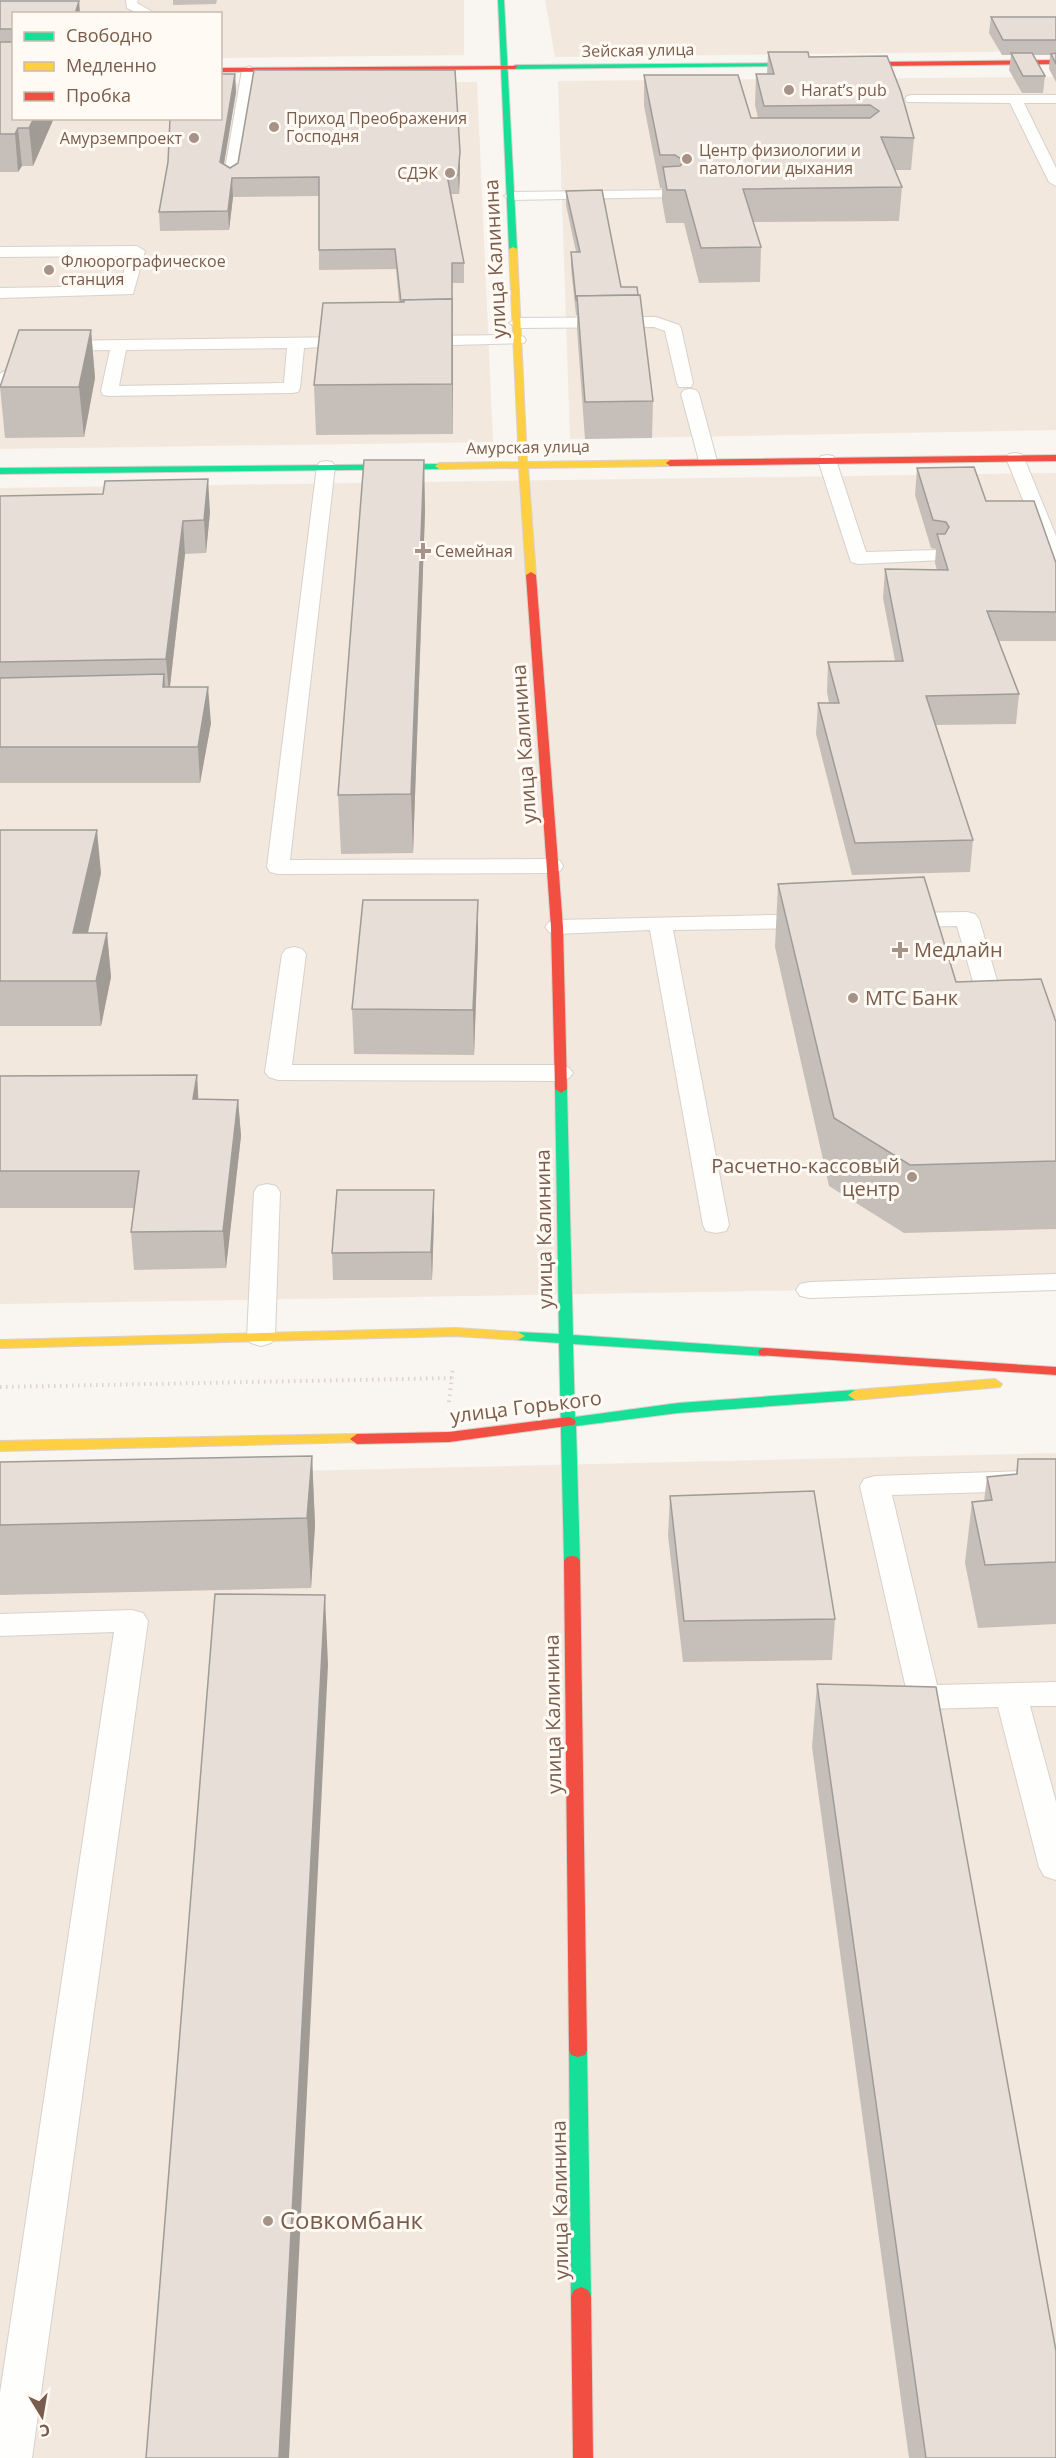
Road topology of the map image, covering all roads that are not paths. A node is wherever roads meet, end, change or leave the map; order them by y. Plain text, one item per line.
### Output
1 (132, 0) edge
2 (501, 0) edge
3 (146, 12) edge
4 (1056, 62) edge
5 (506, 68) junction
6 (222, 70) edge
7 (249, 70) junction
8 (1041, 72) junction
9 (912, 99) dead end
10 (1015, 99) junction
11 (1056, 99) edge
12 (230, 181) edge
13 (1056, 182) edge
14 (674, 194) edge
15 (512, 196) junction
16 (0, 252) edge
17 (0, 293) edge
18 (518, 332) junction
19 (401, 341) edge
20 (366, 342) edge
21 (296, 343) junction
22 (119, 345) junction
23 (0, 382) edge
24 (1015, 458) junction
25 (1056, 458) edge
26 (827, 460) junction
27 (708, 461) junction
28 (523, 463) junction
29 (326, 466) junction
30 (0, 471) edge
31 (936, 556) dead end
32 (1056, 559) edge
33 (552, 866) junction
34 (884, 920) edge
35 (837, 921) edge
36 (660, 923) junction
37 (557, 927) junction
38 (294, 954) dead end
39 (1056, 1024) edge
40 (560, 1073) junction
41 (267, 1192) dead end
42 (716, 1225) dead end
43 (1056, 1282) edge
44 (810, 1290) dead end
45 (261, 1337) junction
46 (566, 1339) junction
47 (0, 1344) edge
48 (1056, 1371) edge
49 (1056, 1380) edge
50 (569, 1422) junction
51 (0, 1446) edge
52 (1056, 1480) edge
53 (0, 1625) edge
54 (1056, 1694) edge
55 (1011, 1695) junction
56 (1056, 1868) edge
57 (11, 2458) edge
58 (583, 2458) edge

1 - 3 lane
2 - 5 main road, улица Калинина
4 - 8 main road, Зейская улица
5 - 7 main road, Зейская улица
5 - 8 main road, Зейская улица
5 - 15 main road, улица Калинина
6 - 7 main road, Зейская улица
7 - 12 lane
8 - 11 lane
9 - 10 lane
10 - 11 lane
10 - 13 lane
14 - 15 lane
15 - 18 main road, улица Калинина
16 - 17 lane
18 - 19 lane
18 - 27 lane
18 - 28 main road, улица Калинина
20 - 21 lane
21 - 22 lane
21 - 22 lane
22 - 23 lane
24 - 25 main road, Амурская улица
24 - 26 main road, Амурская улица
24 - 32 lane
26 - 27 main road, Амурская улица
26 - 31 lane
27 - 28 main road, Амурская улица
28 - 29 main road, Амурская улица
28 - 33 main road, улица Калинина
29 - 30 main road, Амурская улица
29 - 33 lane
33 - 37 main road, улица Калинина
34 - 39 lane
35 - 36 lane
36 - 37 lane
36 - 42 lane
37 - 40 main road, улица Калинина
38 - 40 lane
40 - 46 main road, улица Калинина
41 - 45 lane
43 - 44 lane
45 - 46 main road
45 - 47 main road
46 - 48 main road
46 - 50 main road, улица Калинина
49 - 50 main road, улица Горького
50 - 51 main road, улица Горького
50 - 58 main road, улица Калинина
52 - 55 lane
53 - 57 lane
54 - 55 lane
55 - 56 lane

